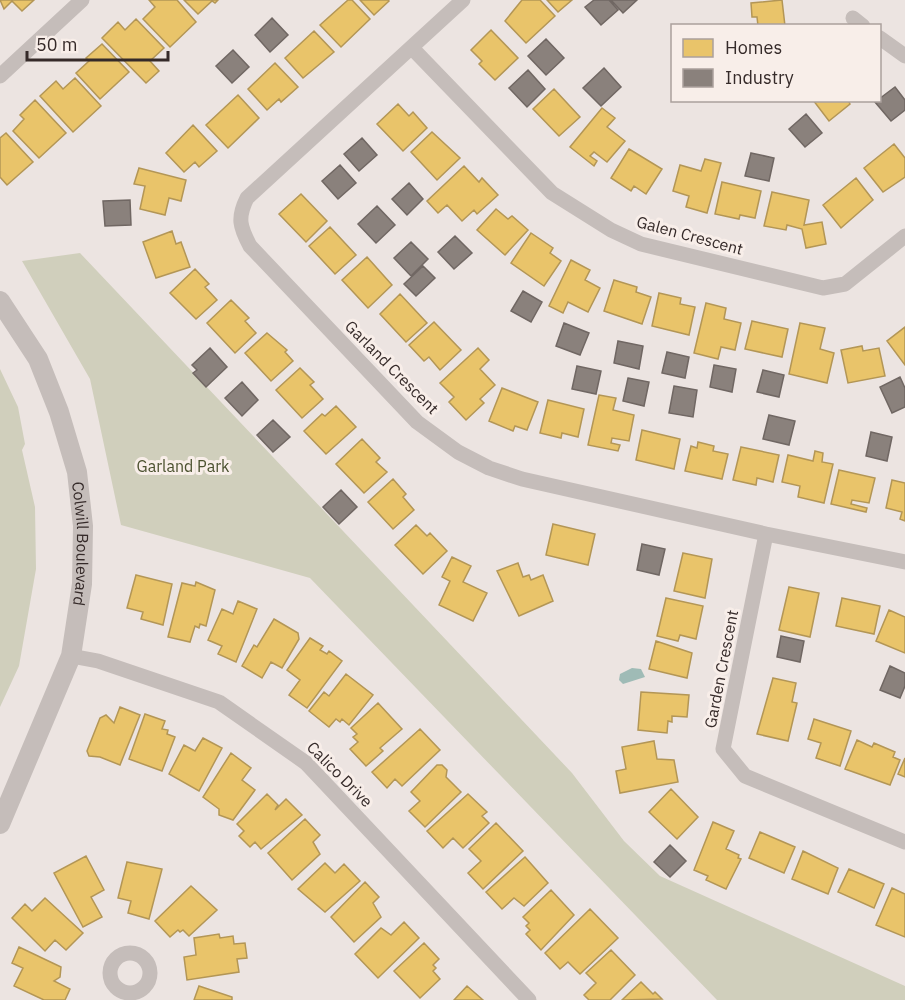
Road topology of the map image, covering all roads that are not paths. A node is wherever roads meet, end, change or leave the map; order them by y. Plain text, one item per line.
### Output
1 (82, 0) edge
2 (463, 0) edge
3 (881, 39) edge
4 (412, 48) junction
5 (905, 56) edge
6 (1, 73) edge
7 (905, 236) edge
8 (0, 301) edge
9 (766, 534) junction
10 (905, 562) edge
11 (71, 656) junction
12 (0, 824) edge
13 (905, 842) edge
14 (529, 1000) edge

1 - 6 street
2 - 4 street, Garland Crescent
3 - 5 street
4 - 7 street, Galen Crescent
4 - 9 street, Garland Crescent
8 - 11 street, Colwill Boulevard
9 - 10 street, Garland Crescent
9 - 13 street, Garden Crescent
11 - 12 street, Colwill Boulevard
11 - 14 street, Calico Drive

